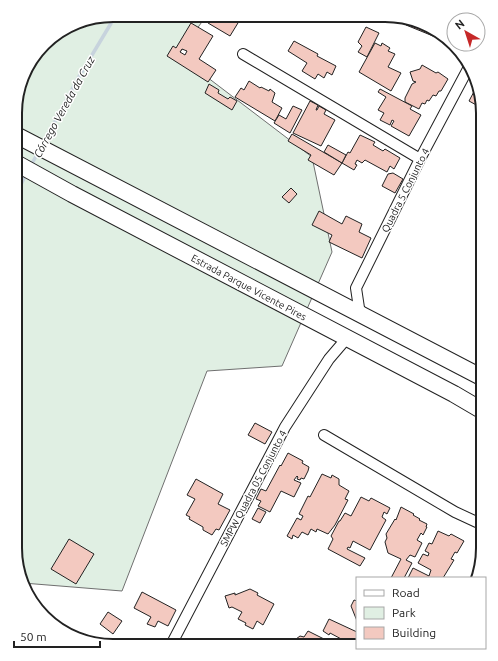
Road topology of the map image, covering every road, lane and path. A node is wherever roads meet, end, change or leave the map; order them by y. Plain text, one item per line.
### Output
1 (243, 54) dead end
2 (466, 72) edge
3 (22, 138) edge
4 (420, 159) junction
5 (22, 166) edge
6 (363, 316) junction
7 (347, 338) junction
8 (476, 374) edge
9 (476, 407) edge
10 (324, 435) dead end
11 (476, 521) edge
12 (174, 639) edge

1 - 4 street
2 - 4 street, Quadra 5 Conjunto 4
3 - 6 main road
4 - 6 street, Quadra 5 Conjunto 4
5 - 7 main road, Estrada Parque Vicente Pires
6 - 8 main road
7 - 9 main road, Estrada Parque Vicente Pires
7 - 12 street, SMPW Quadra 05 Conjunto 4
10 - 11 street

